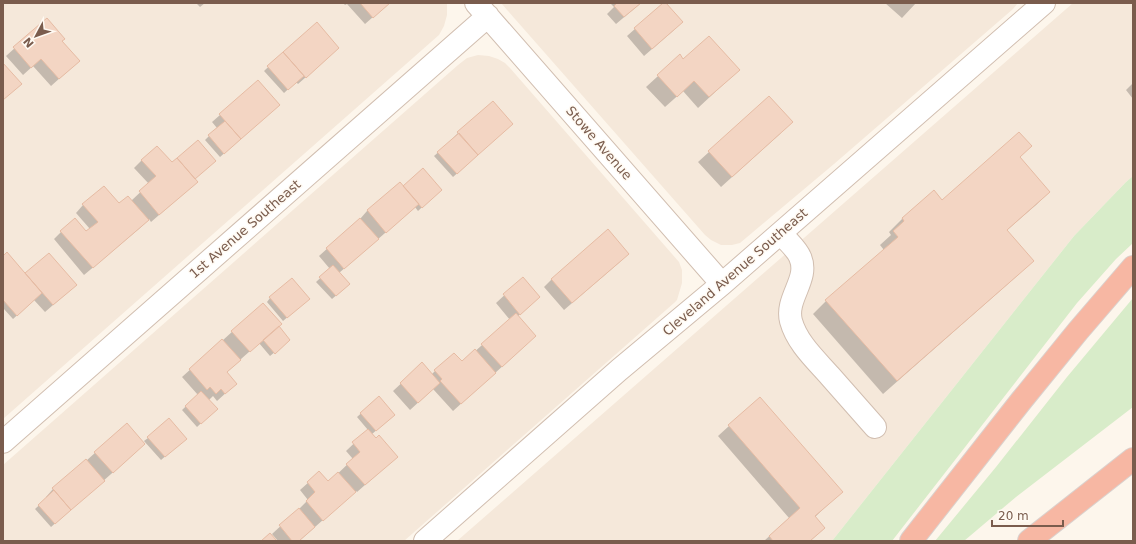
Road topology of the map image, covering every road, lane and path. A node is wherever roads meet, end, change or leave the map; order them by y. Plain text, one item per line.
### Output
1 (1044, 3) edge
2 (482, 10) edge
3 (780, 233) junction
4 (1133, 267) edge
5 (722, 284) junction
6 (874, 427) dead end
7 (3, 442) edge
8 (1133, 459) edge
9 (425, 541) edge
10 (911, 541) edge
11 (1029, 541) edge

1 - 3 street, Cleveland Avenue Southeast
2 - 5 street, Stowe Avenue
2 - 7 street, 1st Avenue Southeast
3 - 5 street, Cleveland Avenue Southeast
3 - 6 street
4 - 10 highway
5 - 9 street, Cleveland Avenue Southeast
8 - 11 highway

